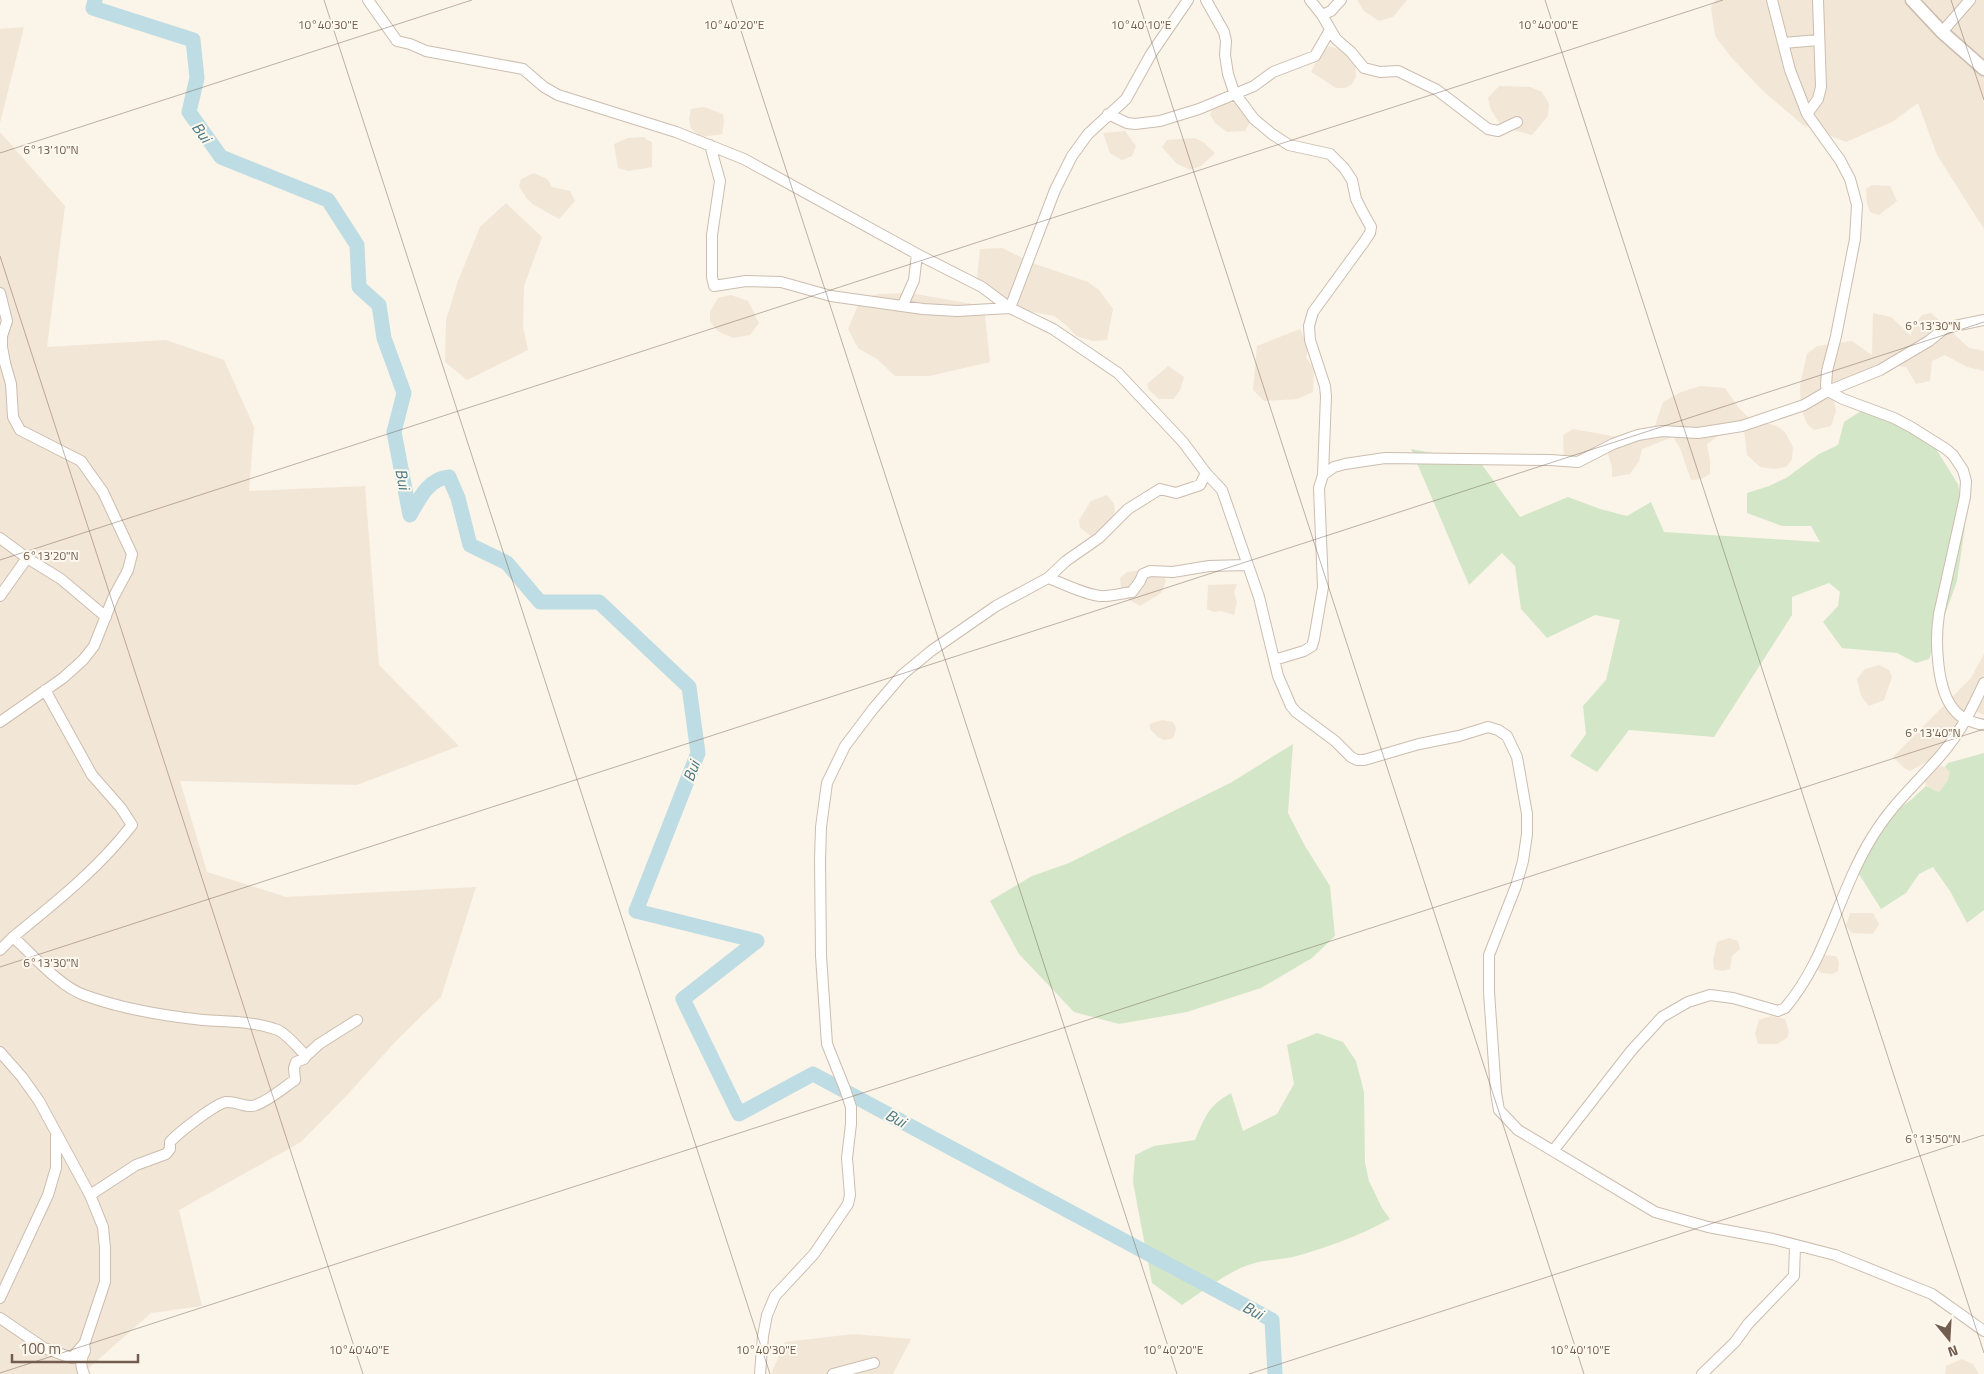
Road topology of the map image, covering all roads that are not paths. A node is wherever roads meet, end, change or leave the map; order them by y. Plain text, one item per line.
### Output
1 (368, 0) edge
2 (1188, 0) edge
3 (1206, 0) edge
4 (1310, 0) edge
5 (1341, 0) edge
6 (1772, 0) edge
7 (1818, 0) edge
8 (1912, 0) edge
9 (1970, 0) edge
10 (1322, 15) junction
11 (1330, 30) junction
12 (1942, 32) junction
13 (1818, 40) junction
14 (1784, 43) junction
15 (1984, 69) edge
16 (1234, 92) junction
17 (1108, 114) junction
18 (1807, 114) junction
19 (1517, 122) dead end
20 (710, 145) junction
21 (917, 254) junction
22 (0, 293) edge
23 (903, 305) junction
24 (1010, 308) junction
25 (1984, 320) edge
26 (1828, 391) junction
27 (1206, 473) junction
28 (1323, 475) junction
29 (0, 538) edge
30 (27, 558) junction
31 (1247, 565) junction
32 (1048, 578) junction
33 (0, 596) edge
34 (106, 616) junction
35 (1274, 660) junction
36 (1984, 683) edge
37 (45, 690) junction
38 (1966, 720) junction
39 (0, 722) edge
40 (1984, 725) edge
41 (13, 937) junction
42 (0, 950) edge
43 (357, 1020) dead end
44 (306, 1056) junction
45 (2, 1061) edge
46 (50, 1120) junction
47 (1553, 1151) junction
48 (90, 1195) junction
49 (1795, 1245) junction
50 (0, 1298) edge
51 (0, 1318) edge
52 (1984, 1332) edge
53 (84, 1345) junction
54 (874, 1363) dead end
55 (84, 1374) edge
56 (760, 1374) edge
57 (833, 1374) edge
58 (1702, 1374) edge

1 - 20 street
2 - 17 street
3 - 16 street
4 - 10 street
5 - 10 street
6 - 14 street
7 - 13 street
8 - 12 street
9 - 12 street
10 - 11 street
11 - 16 street
11 - 19 street
12 - 15 street
13 - 14 street
13 - 18 street
14 - 18 street
16 - 17 street
16 - 28 street
17 - 24 street
18 - 26 street
20 - 21 street
20 - 23 street
21 - 23 street
21 - 24 street
22 - 34 street
23 - 24 street
24 - 27 street
25 - 26 street
26 - 28 street
26 - 38 street
27 - 31 street
27 - 32 street
28 - 35 street
29 - 30 street
30 - 33 street
30 - 34 street
31 - 32 street
31 - 35 street
32 - 56 street
34 - 37 street
35 - 47 street
36 - 38 street
37 - 39 street
37 - 41 street
38 - 40 street
38 - 47 street
41 - 42 street
41 - 44 street
43 - 44 street
44 - 48 street
45 - 46 street
46 - 48 street
46 - 50 street
47 - 49 street
48 - 53 street
49 - 52 street
49 - 58 street
51 - 53 street
53 - 55 street
54 - 57 street

